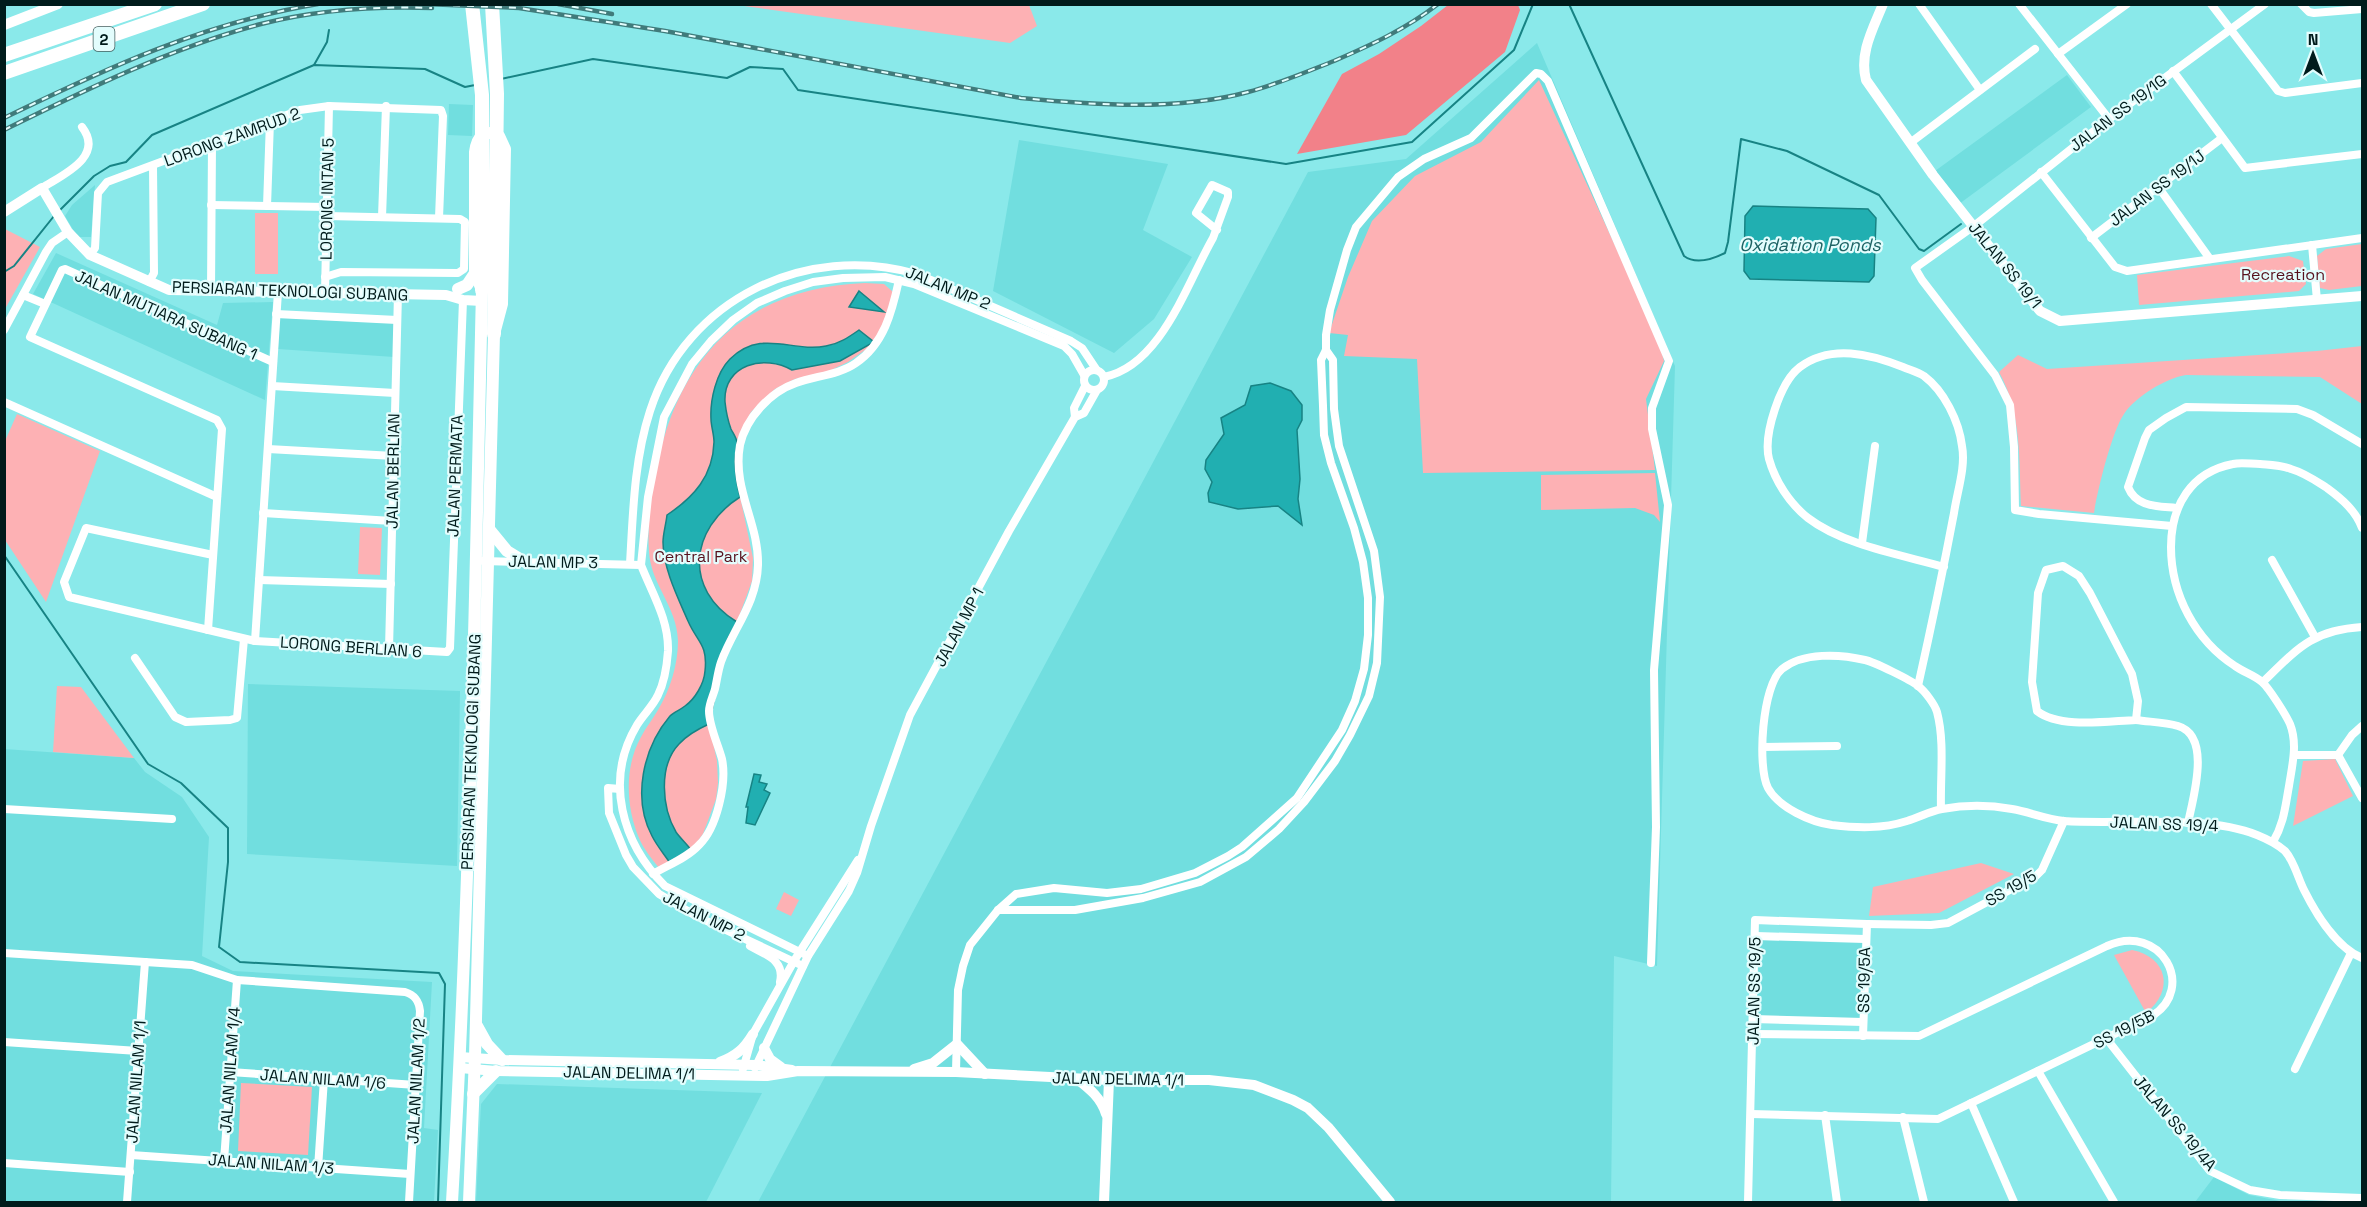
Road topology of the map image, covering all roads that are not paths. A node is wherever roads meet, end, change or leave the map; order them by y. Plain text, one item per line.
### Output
1 (58, 4) edge
2 (155, 4) edge
3 (202, 4) edge
4 (472, 4) edge
5 (492, 4) edge
6 (1883, 4) edge
7 (1919, 4) edge
8 (2019, 4) edge
9 (2211, 4) edge
10 (2265, 4) edge
11 (2301, 4) edge
12 (2124, 5) edge
13 (42, 8) edge
14 (2362, 9) edge
15 (4, 25) edge
16 (2230, 30) junction
17 (2035, 48) dead end
18 (4, 54) edge
19 (2058, 54) junction
20 (2173, 71) junction
21 (4, 73) edge
22 (2362, 83) edge
23 (1980, 90) junction
24 (329, 106) junction
25 (386, 106) junction
26 (2109, 119) junction
27 (270, 121) junction
28 (82, 127) dead end
29 (2222, 138) junction
30 (212, 143) junction
31 (1910, 143) junction
32 (2362, 154) edge
33 (153, 166) junction
34 (2042, 172) junction
35 (42, 188) junction
36 (2159, 188) junction
37 (211, 205) junction
38 (267, 206) junction
39 (4, 212) edge
40 (327, 212) junction
41 (382, 217) junction
42 (439, 218) junction
43 (1974, 226) junction
44 (1217, 230) junction
45 (68, 232) junction
46 (2091, 238) junction
47 (2362, 238) edge
48 (2312, 245) junction
49 (90, 255) junction
50 (2210, 259) junction
51 (479, 272) junction
52 (326, 277) junction
53 (902, 281) junction
54 (149, 282) junction
55 (211, 292) junction
56 (278, 292) junction
57 (325, 293) junction
58 (398, 294) junction
59 (23, 295) junction
60 (460, 295) junction
61 (482, 295) junction
62 (2362, 296) edge
63 (2317, 300) junction
64 (45, 304) junction
65 (276, 314) junction
66 (397, 320) junction
67 (4, 330) edge
68 (494, 334) junction
69 (1326, 350) junction
70 (273, 362) junction
71 (1096, 369) junction
72 (1084, 375) junction
73 (1104, 377) junction
74 (272, 386) junction
75 (1085, 386) junction
76 (1097, 390) junction
77 (395, 393) junction
78 (486, 398) junction
79 (4, 402) edge
80 (1075, 417) junction
81 (2362, 444) edge
82 (1875, 446) dead end
83 (268, 448) junction
84 (394, 456) junction
85 (217, 497) junction
86 (2176, 508) junction
87 (263, 513) junction
88 (1362, 514) junction
89 (1350, 518) junction
90 (392, 521) junction
91 (2172, 526) junction
92 (2362, 528) edge
93 (489, 530) junction
94 (1862, 543) junction
95 (213, 555) junction
96 (1375, 558) junction
97 (2272, 560) dead end
98 (482, 561) junction
99 (525, 562) junction
100 (1363, 562) junction
101 (630, 564) junction
102 (641, 565) junction
103 (1944, 567) junction
104 (259, 580) junction
105 (390, 584) junction
106 (2362, 627) edge
107 (208, 630) junction
108 (2315, 637) junction
109 (244, 639) junction
110 (255, 641) junction
111 (389, 649) junction
112 (447, 651) joint
113 (135, 658) dead end
114 (2263, 682) junction
115 (1918, 686) junction
116 (1354, 716) junction
117 (2136, 720) junction
118 (2362, 726) edge
119 (1837, 746) dead end
120 (1763, 747) junction
121 (2294, 755) junction
122 (2338, 755) junction
123 (620, 789) junction
124 (2362, 798) edge
125 (4, 809) edge
126 (1941, 809) junction
127 (172, 819) dead end
128 (469, 820) junction
129 (482, 821) junction
130 (2064, 821) junction
131 (2188, 823) junction
132 (2273, 843) junction
133 (653, 874) junction
134 (998, 910) junction
135 (1867, 924) junction
136 (1931, 925) joint
137 (719, 926) junction
138 (1756, 936) junction
139 (1865, 939) junction
140 (4, 953) edge
141 (2351, 953) junction
142 (804, 954) junction
143 (2362, 958) edge
144 (794, 961) junction
145 (145, 962) junction
146 (1652, 963) dead end
147 (803, 966) junction
148 (237, 980) junction
149 (779, 988) junction
150 (1753, 1019) junction
151 (1863, 1022) junction
152 (476, 1024) junction
153 (753, 1034) junction
154 (1753, 1034) junction
155 (1863, 1036) junction
156 (2106, 1038) junction
157 (4, 1042) edge
158 (957, 1044) junction
159 (764, 1048) junction
160 (138, 1052) junction
161 (460, 1062) junction
162 (475, 1063) junction
163 (714, 1064) junction
164 (499, 1065) junction
165 (781, 1067) junction
166 (2295, 1068) dead end
167 (748, 1070) junction
168 (798, 1071) junction
169 (2038, 1071) junction
170 (230, 1072) junction
171 (902, 1072) junction
172 (956, 1072) junction
173 (986, 1074) junction
174 (1076, 1078) junction
175 (324, 1079) junction
176 (1109, 1080) junction
177 (416, 1085) junction
178 (473, 1094) junction
179 (1971, 1103) junction
180 (1751, 1114) junction
181 (1825, 1115) junction
182 (1107, 1117) junction
183 (1904, 1117) junction
184 (131, 1155) junction
185 (224, 1161) junction
186 (4, 1163) edge
187 (318, 1168) junction
188 (130, 1172) junction
189 (410, 1174) junction
190 (2362, 1198) edge
191 (127, 1203) edge
192 (409, 1203) edge
193 (452, 1203) edge
194 (469, 1203) edge
195 (1104, 1203) edge
196 (1390, 1203) edge
197 (1749, 1203) edge
198 (1837, 1203) edge
199 (1924, 1203) edge
200 (2014, 1203) edge
201 (2114, 1203) edge

1 - 13 street
2 - 18 highway, 2
3 - 21 highway, 2
4 - 51 highway
5 - 51 highway
6 - 31 street, JALAN SS 19/1
7 - 23 street
8 - 19 street
9 - 16 street
10 - 16 street, JALAN SS 19/1G
11 - 14 street
12 - 19 street
13 - 15 street
16 - 20 street, JALAN SS 19/1G
16 - 22 street
17 - 23 street
19 - 26 street
20 - 26 street, JALAN SS 19/1G
20 - 29 street
23 - 31 street
24 - 25 street, LORONG ZAMRUD 2
24 - 27 street, LORONG ZAMRUD 2
24 - 40 street, LORONG INTAN 5
25 - 41 street
25 - 42 street, LORONG ZAMRUD 2
26 - 34 street, JALAN SS 19/1G
27 - 30 street, LORONG ZAMRUD 2
27 - 38 street
28 - 35 street
29 - 32 street
29 - 36 street, JALAN SS 19/1J
30 - 33 street, LORONG ZAMRUD 2
30 - 37 street
31 - 43 street, JALAN SS 19/1
33 - 49 street, LORONG ZAMRUD 2
33 - 54 street
34 - 43 street, JALAN SS 19/1G
34 - 46 street
35 - 39 street
35 - 45 street, PERSIARAN TEKNOLOGI SUBANG
36 - 46 street, JALAN SS 19/1J
36 - 50 street
37 - 38 street
37 - 55 street
38 - 40 street
40 - 41 street
40 - 52 street, LORONG INTAN 5
41 - 42 street
42 - 51 street
43 - 63 street, JALAN SS 19/1
43 - 91 street, JALAN SS 19/1G
44 - 44 street
44 - 73 street
45 - 49 street, PERSIARAN TEKNOLOGI SUBANG
45 - 59 street
46 - 50 street
47 - 48 street
48 - 50 street
48 - 63 street
49 - 54 street, PERSIARAN TEKNOLOGI SUBANG
51 - 52 street
51 - 60 main road
51 - 61 highway
51 - 68 highway
51 - 68 main road, PERSIARAN TEKNOLOGI SUBANG
52 - 57 street, LORONG INTAN 5
53 - 72 street, JALAN MP 2
53 - 102 street, JALAN MP 2
53 - 133 street
54 - 55 street, PERSIARAN TEKNOLOGI SUBANG
55 - 56 street, PERSIARAN TEKNOLOGI SUBANG
56 - 57 street, PERSIARAN TEKNOLOGI SUBANG
56 - 65 street
57 - 58 street, PERSIARAN TEKNOLOGI SUBANG
58 - 60 street, PERSIARAN TEKNOLOGI SUBANG
58 - 66 street, JALAN BERLIAN
59 - 64 street
59 - 67 street
60 - 61 street, PERSIARAN TEKNOLOGI SUBANG
60 - 112 street, JALAN PERMATA
61 - 78 main road, PERSIARAN TEKNOLOGI SUBANG
62 - 63 street, JALAN SS 19/1
64 - 70 street, JALAN MUTIARA SUBANG 1
64 - 85 street
65 - 66 street
65 - 70 street
66 - 77 street, JALAN BERLIAN
68 - 78 main road, PERSIARAN TEKNOLOGI SUBANG
69 - 88 street
69 - 89 street
69 - 146 street
70 - 74 street
71 - 72 street
71 - 73 street
71 - 101 street, JALAN MP 2
72 - 75 street
73 - 76 street
74 - 77 street
74 - 83 street
75 - 76 street
75 - 80 street, JALAN MP 1
76 - 80 street, JALAN MP 1
77 - 84 street, JALAN BERLIAN
78 - 93 main road, PERSIARAN TEKNOLOGI SUBANG
78 - 98 main road, PERSIARAN TEKNOLOGI SUBANG
79 - 85 street
80 - 142 street, JALAN MP 1
81 - 86 street
82 - 94 street
83 - 84 street
83 - 87 street
84 - 90 street, JALAN BERLIAN
85 - 95 street
86 - 91 street
86 - 92 street
87 - 90 street
87 - 104 street
88 - 89 street
88 - 96 street
89 - 100 street
90 - 105 street, JALAN BERLIAN
91 - 114 street
93 - 98 main road, PERSIARAN TEKNOLOGI SUBANG
93 - 99 main road
94 - 103 street
94 - 103 street
95 - 107 street
95 - 107 street, LORONG BERLIAN 6
96 - 100 street
96 - 116 street
97 - 108 street
98 - 99 street, JALAN MP 3
98 - 128 main road, PERSIARAN TEKNOLOGI SUBANG
98 - 129 main road, PERSIARAN TEKNOLOGI SUBANG
99 - 101 street, JALAN MP 3
100 - 116 street
101 - 102 street
102 - 123 street, JALAN MP 2
103 - 115 street
104 - 105 street
104 - 110 street
105 - 111 street, JALAN BERLIAN
106 - 108 street
107 - 109 street, LORONG BERLIAN 6
108 - 114 street
109 - 110 street, LORONG BERLIAN 6
109 - 113 street
110 - 111 street, LORONG BERLIAN 6
111 - 112 street, LORONG BERLIAN 6
114 - 121 street
115 - 120 street, JALAN SS 19/4
115 - 126 street, JALAN SS 19/4
116 - 134 street
116 - 134 street
117 - 117 street
117 - 131 street
118 - 122 street
119 - 120 street
120 - 126 street, JALAN SS 19/4
121 - 122 street
121 - 132 street
122 - 124 street
123 - 133 street, JALAN MP 2
123 - 137 street, JALAN MP 2
125 - 127 street
126 - 130 street, JALAN SS 19/4
128 - 129 main road
128 - 161 main road, PERSIARAN TEKNOLOGI SUBANG
129 - 152 main road, PERSIARAN TEKNOLOGI SUBANG
130 - 131 street, JALAN SS 19/4
130 - 136 street, SS 19/5
131 - 132 street, JALAN SS 19/4
132 - 141 street, JALAN SS 19/4
133 - 142 street, JALAN MP 2
134 - 158 street
135 - 136 street, JALAN SS 19/5
135 - 138 street, JALAN SS 19/5
135 - 139 street, SS 19/5A
137 - 144 street, JALAN MP 2
137 - 149 street
138 - 139 street
138 - 150 street, JALAN SS 19/5
139 - 151 street, SS 19/5A
140 - 145 street
141 - 143 street, JALAN SS 19/4
141 - 166 street
142 - 144 street, JALAN MP 1
142 - 147 street, JALAN MP 1
144 - 147 street, JALAN MP 2
144 - 149 street, JALAN MP 1
145 - 148 street
145 - 160 street, JALAN NILAM 1/1
147 - 159 street, JALAN MP 1
148 - 170 street, JALAN NILAM 1/4
148 - 177 street, JALAN NILAM 1/2
149 - 153 street, JALAN MP 1
150 - 151 street
150 - 154 street, JALAN SS 19/5
151 - 155 street, SS 19/5A
152 - 162 main road, PERSIARAN TEKNOLOGI SUBANG
152 - 164 main road
153 - 163 street
153 - 167 street, JALAN MP 1
154 - 155 street, SS 19/5B
154 - 180 street, JALAN SS 19/5
155 - 156 street, SS 19/5B
156 - 169 street, SS 19/5B
156 - 190 street, JALAN SS 19/4A
157 - 160 street
158 - 171 street
158 - 172 street
158 - 173 street
159 - 165 street
159 - 167 street, JALAN MP 1
160 - 184 street, JALAN NILAM 1/1
161 - 162 street, JALAN DELIMA 1/1
161 - 193 main road, PERSIARAN TEKNOLOGI SUBANG
162 - 164 street, JALAN DELIMA 1/1
162 - 178 main road, PERSIARAN TEKNOLOGI SUBANG
163 - 164 street, JALAN DELIMA 1/1
163 - 167 street, JALAN DELIMA 1/1
164 - 167 street, JALAN DELIMA 1/1
164 - 178 main road
165 - 167 street, JALAN DELIMA 1/1
165 - 168 street, JALAN DELIMA 1/1
167 - 168 street, JALAN DELIMA 1/1
168 - 171 street, JALAN DELIMA 1/1
169 - 179 street, SS 19/5B
169 - 201 street
170 - 175 street, JALAN NILAM 1/6
170 - 185 street, JALAN NILAM 1/4
171 - 172 street, JALAN DELIMA 1/1
172 - 173 street, JALAN DELIMA 1/1
173 - 174 street, JALAN DELIMA 1/1
174 - 176 street, JALAN DELIMA 1/1
174 - 182 street
175 - 177 street, JALAN NILAM 1/6
175 - 187 street
176 - 182 street
176 - 196 street, JALAN DELIMA 1/1
177 - 189 street, JALAN NILAM 1/2
178 - 194 main road, PERSIARAN TEKNOLOGI SUBANG
179 - 183 street, SS 19/5B
179 - 200 street
180 - 181 street, SS 19/5B
180 - 197 street, JALAN SS 19/5
181 - 183 street, SS 19/5B
181 - 198 street
182 - 195 street
183 - 199 street
184 - 185 street, JALAN NILAM 1/3
184 - 188 street, JALAN NILAM 1/1
185 - 187 street, JALAN NILAM 1/3
186 - 188 street
187 - 189 street, JALAN NILAM 1/3
188 - 191 street, JALAN NILAM 1/1
189 - 192 street, JALAN NILAM 1/2

